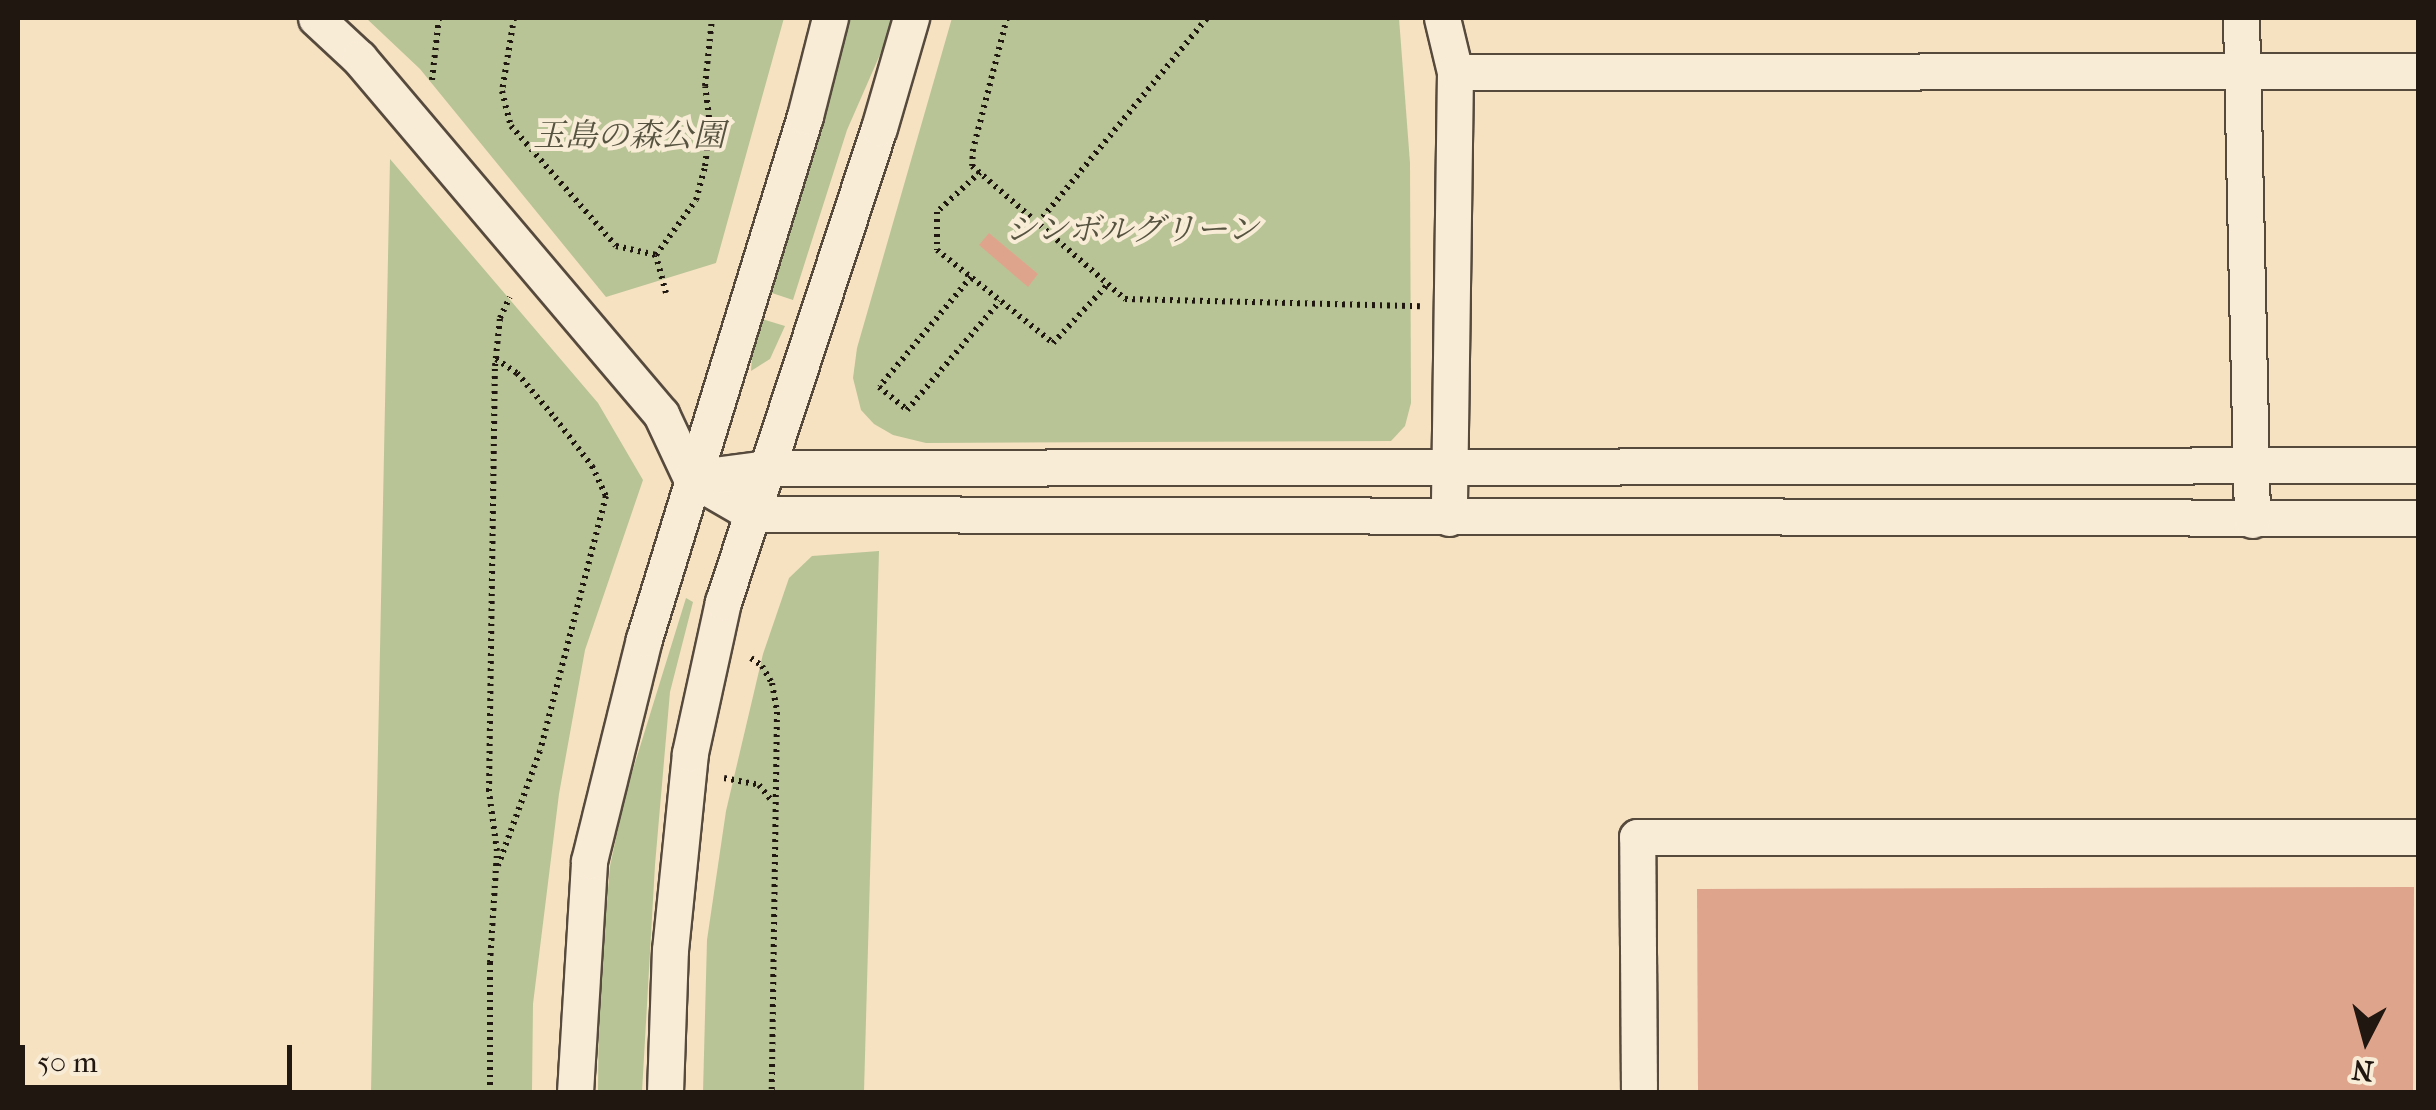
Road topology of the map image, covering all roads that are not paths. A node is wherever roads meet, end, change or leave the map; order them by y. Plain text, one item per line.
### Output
1 (316, 18) edge
2 (830, 18) edge
3 (911, 18) edge
4 (1442, 18) edge
5 (2241, 18) edge
6 (2244, 71) junction
7 (2418, 71) edge
8 (1455, 72) junction
9 (2251, 465) junction
10 (2418, 465) edge
11 (768, 468) junction
12 (1449, 468) junction
13 (691, 478) junction
14 (753, 514) junction
15 (1449, 518) junction
16 (2418, 518) edge
17 (2252, 520) junction
18 (2418, 837) edge
19 (575, 1092) edge
20 (665, 1092) edge
21 (1639, 1092) edge

1 - 13 street
2 - 13 street
3 - 11 street
4 - 8 street
5 - 6 street
6 - 7 street
6 - 8 street
6 - 9 street
8 - 12 street
9 - 10 street
9 - 12 street
9 - 17 street
11 - 12 street
11 - 13 street
11 - 14 street
12 - 15 street
13 - 14 street
13 - 19 street
14 - 15 street
14 - 20 street
15 - 17 street
16 - 17 street
18 - 21 street

